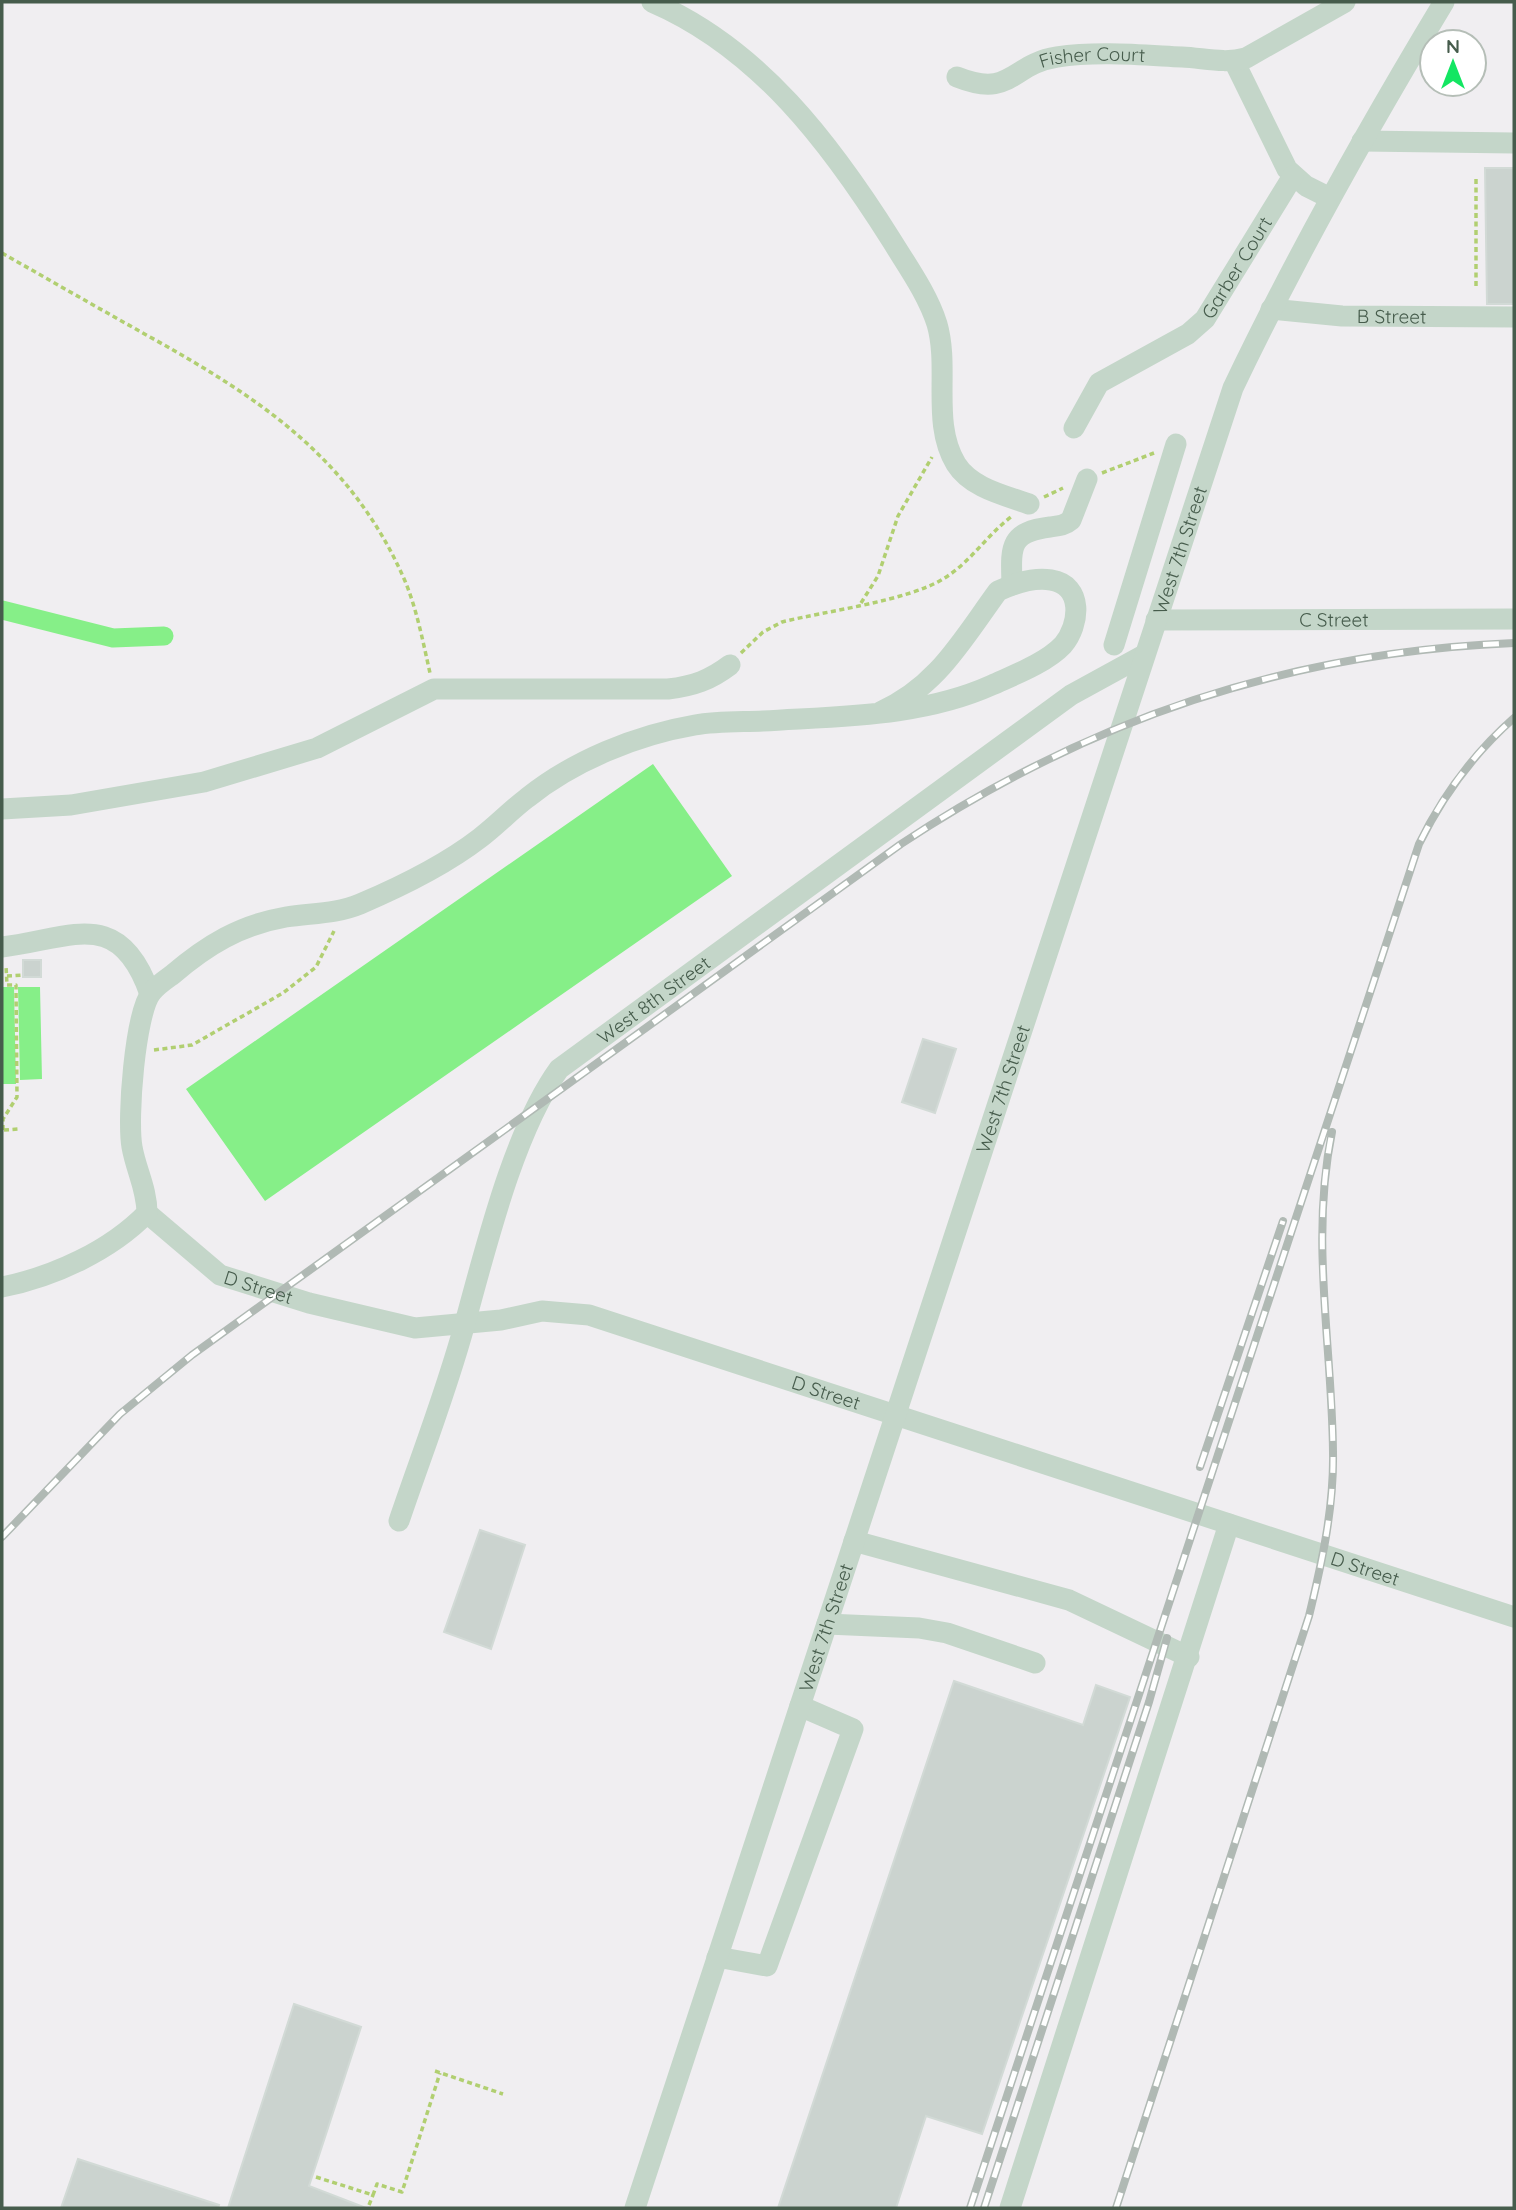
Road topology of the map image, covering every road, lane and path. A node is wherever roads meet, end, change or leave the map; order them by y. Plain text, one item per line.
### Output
1 (652, 2) edge
2 (1345, 2) edge
3 (1444, 2) edge
4 (1234, 61) junction
5 (957, 77) dead end
6 (1362, 141) junction
7 (1514, 143) edge
8 (1293, 176) junction
9 (1476, 179) dead end
10 (1330, 198) junction
11 (2, 253) edge
12 (1476, 286) dead end
13 (1271, 309) junction
14 (1514, 317) edge
15 (1074, 428) dead end
16 (945, 433) junction
17 (1176, 444) joint
18 (1087, 479) junction
19 (1029, 504) junction
20 (1012, 585) junction
21 (861, 604) junction
22 (1514, 619) edge
23 (1156, 620) junction
24 (1114, 645) dead end
25 (1144, 655) junction
26 (730, 665) joint
27 (434, 688) junction
28 (880, 712) junction
29 (2, 809) edge
30 (337, 911) junction
31 (4, 947) edge
32 (23, 975) dead end
33 (7, 976) junction
34 (150, 994) junction
35 (138, 1047) junction
36 (18, 1129) dead end
37 (2, 1130) edge
38 (147, 1213) junction
39 (2, 1287) edge
40 (464, 1325) junction
41 (896, 1415) junction
42 (399, 1521) dead end
43 (1229, 1524) junction
44 (854, 1541) junction
45 (1514, 1617) edge
46 (827, 1624) junction
47 (1189, 1657) junction
48 (1035, 1664) dead end
49 (800, 1706) junction
50 (717, 1958) junction
51 (435, 2071) dead end
52 (440, 2073) junction
53 (503, 2094) dead end
54 (316, 2177) dead end
55 (373, 2195) junction
56 (369, 2205) dead end
57 (635, 2208) edge
58 (1010, 2208) edge

1 - 16 street
2 - 4 street
3 - 6 street, West 7th Street
4 - 5 street, Fisher Court
4 - 8 street
6 - 7 street
6 - 10 street, West 7th Street
8 - 10 street
8 - 15 street, Garber Court
9 - 12 path
10 - 13 street, West 7th Street
11 - 27 path
13 - 14 street, B Street
13 - 23 street, West 7th Street
16 - 19 street
16 - 21 path
17 - 18 path
17 - 24 street
18 - 19 path
18 - 20 street
19 - 21 path
20 - 28 street
20 - 28 street
21 - 26 path
22 - 23 street, C Street
23 - 25 street, West 7th Street
25 - 40 street, West 8th Street
25 - 41 street, West 7th Street
26 - 27 street
27 - 29 street
28 - 30 street
30 - 34 street
30 - 35 path
31 - 33 path
31 - 34 street
32 - 33 path
33 - 37 path
34 - 35 street
35 - 38 street
36 - 37 path
38 - 39 street
38 - 40 street, D Street
40 - 41 street, D Street
40 - 42 street, West 8th Street
41 - 43 street, D Street
41 - 44 street, West 7th Street
43 - 45 street, D Street
43 - 47 street
44 - 46 street, West 7th Street
44 - 47 street
46 - 48 street
46 - 49 street, West 7th Street
47 - 58 street
49 - 50 street, West 7th Street
49 - 50 street
50 - 57 street, West 7th Street
51 - 52 path
52 - 53 path
52 - 55 path
54 - 55 path
55 - 56 path

